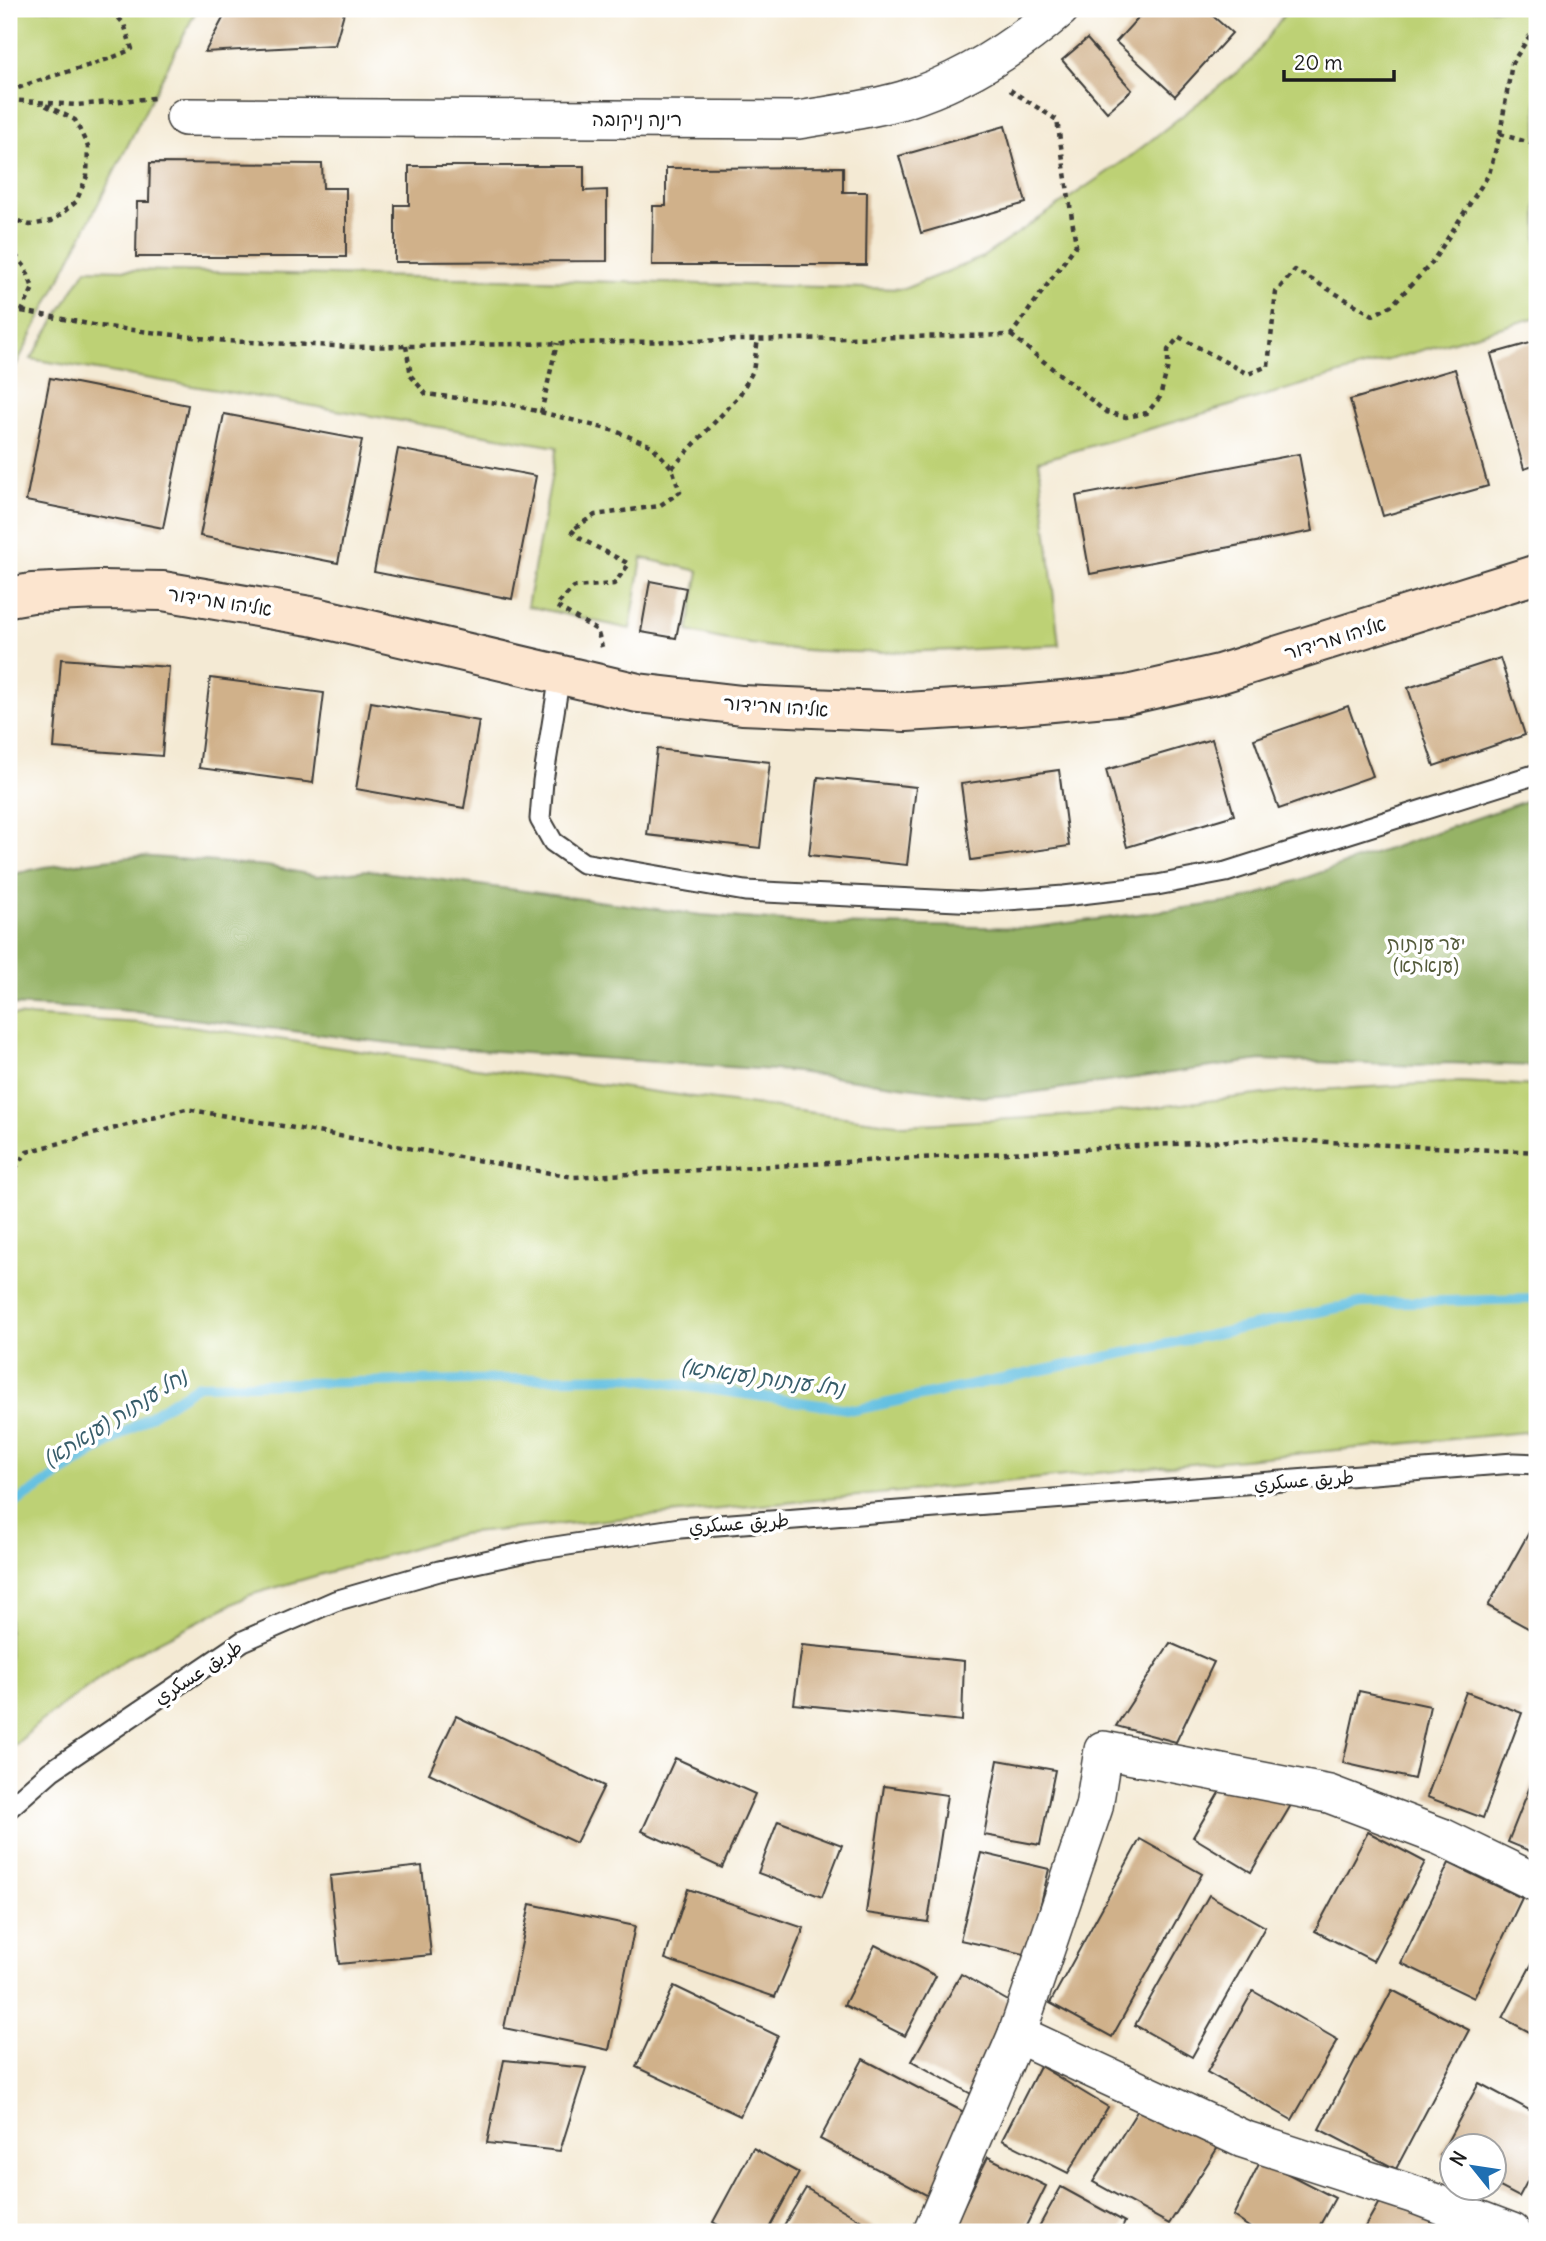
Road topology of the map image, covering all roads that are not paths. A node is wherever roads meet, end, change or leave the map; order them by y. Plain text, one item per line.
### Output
1 (1060, 9) edge
2 (186, 117) road end
3 (1537, 574) edge
4 (9, 597) edge
5 (560, 675) junction
6 (1537, 774) edge
7 (1537, 1464) edge
8 (9, 1808) edge
9 (1537, 1883) edge
10 (1017, 2034) junction
11 (932, 2232) edge
12 (1511, 2232) edge

1 - 2 street, רינה ניקובה
3 - 5 street, אליהו מרידור
4 - 5 street, אליהו מרידור
5 - 6 lane
7 - 8 lane, طريق عسكري
9 - 10 street
10 - 11 street
10 - 12 street

